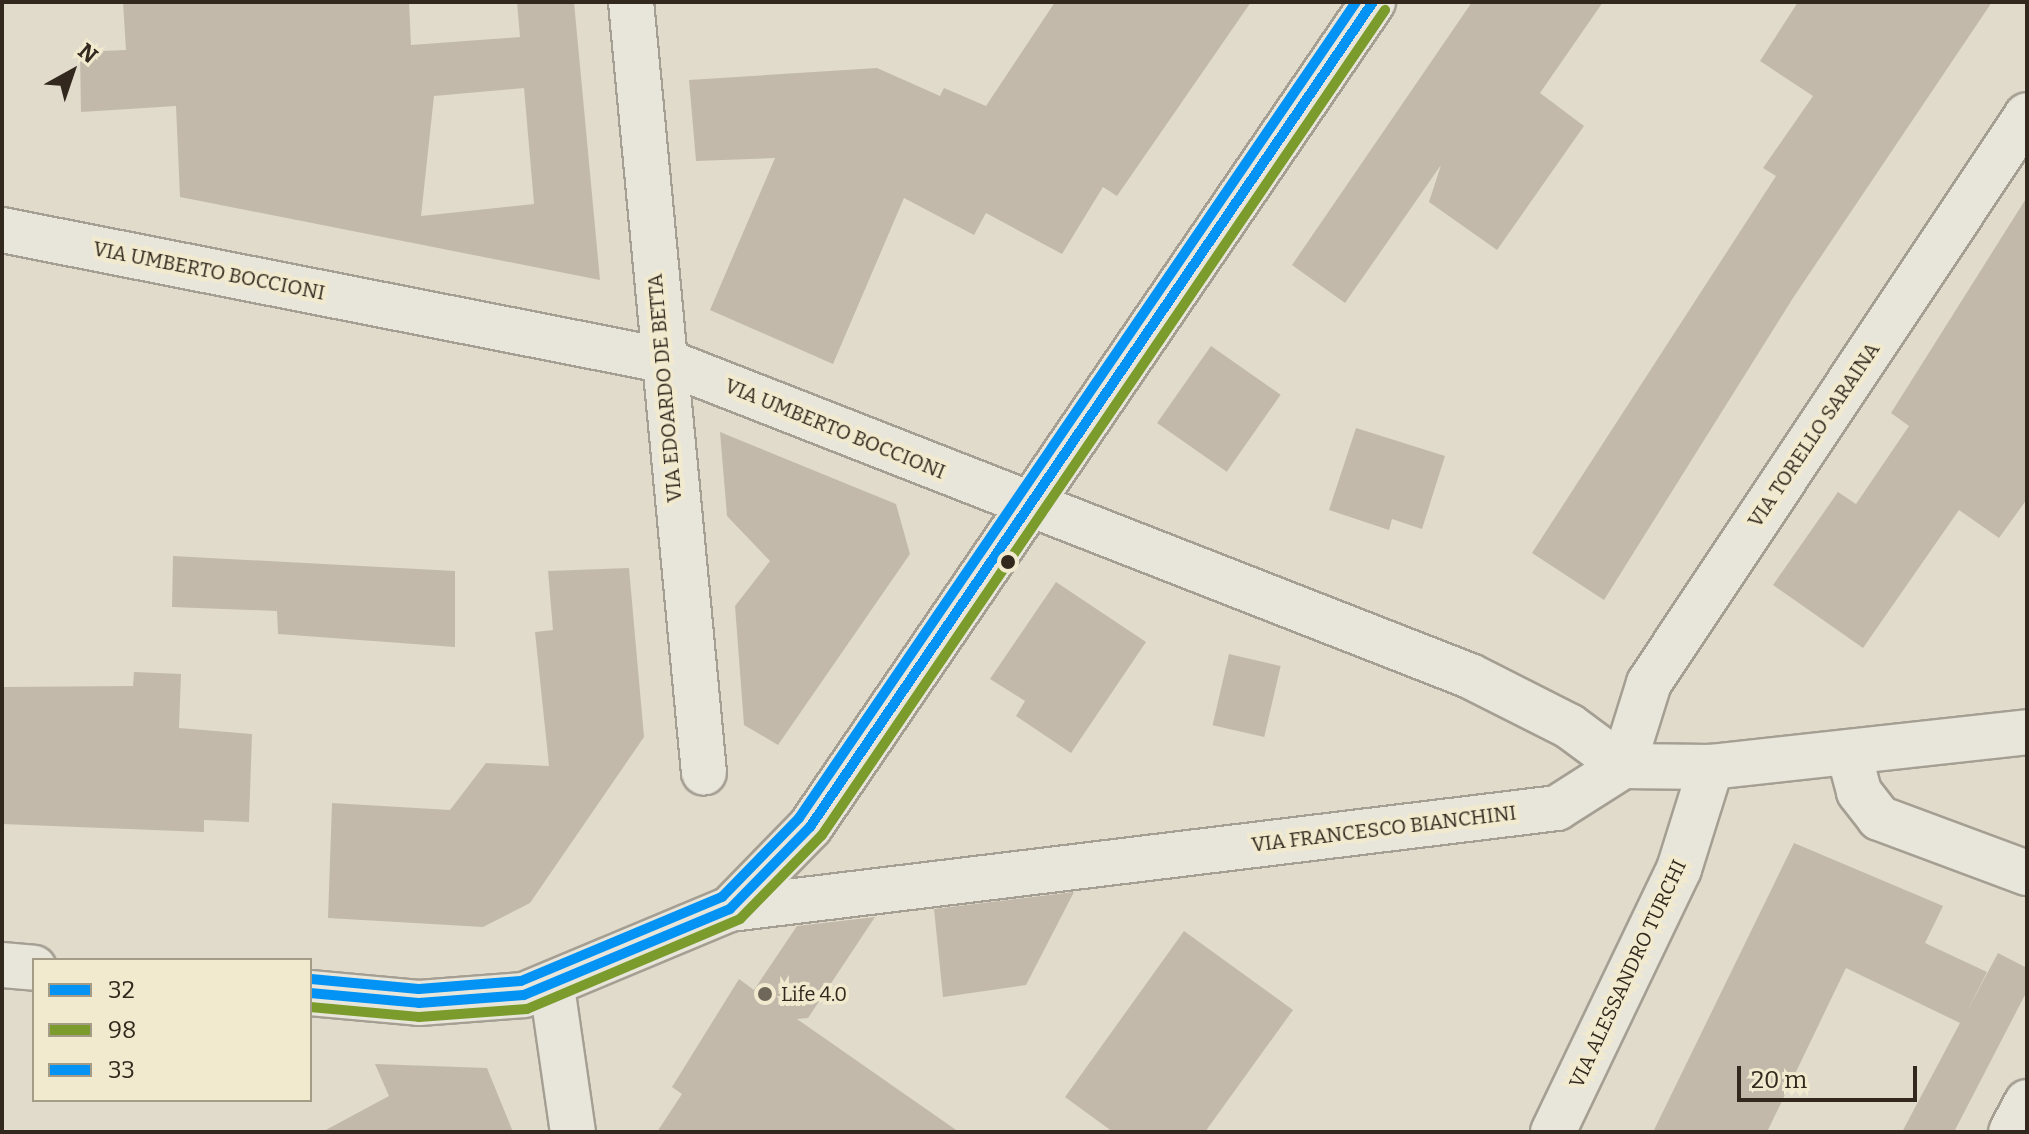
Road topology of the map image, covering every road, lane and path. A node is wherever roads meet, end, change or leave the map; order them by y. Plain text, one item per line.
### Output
1 (631, 2) edge
2 (1373, 2) edge
3 (2027, 115) edge
4 (2, 230) edge
5 (662, 360) junction
6 (1033, 508) junction
7 (2027, 732) edge
8 (1849, 754) junction
9 (1623, 766) junction
10 (1711, 767) junction
11 (704, 773) dead end
12 (2027, 873) edge
13 (730, 909) junction
14 (2, 965) edge
15 (32, 968) edge
16 (552, 987) junction
17 (312, 993) edge
18 (2027, 1102) edge
19 (573, 1132) edge
20 (1553, 1132) edge
21 (2011, 1132) edge

1 - 5 street, VIA EDOARDO DE BETTA
2 - 6 street
3 - 9 street, VIA TORELLO SARAINA
4 - 5 street, VIA UMBERTO BOCCIONI
5 - 6 street, VIA UMBERTO BOCCIONI
5 - 11 street, VIA EDOARDO DE BETTA
6 - 9 street, VIA UMBERTO BOCCIONI
6 - 13 street
7 - 8 street
8 - 10 street
8 - 12 street
9 - 10 street
9 - 13 street, VIA FRANCESCO BIANCHINI
10 - 20 street, VIA ALESSANDRO TURCHI
13 - 16 street
14 - 15 street
16 - 17 street
16 - 19 street
18 - 21 street

